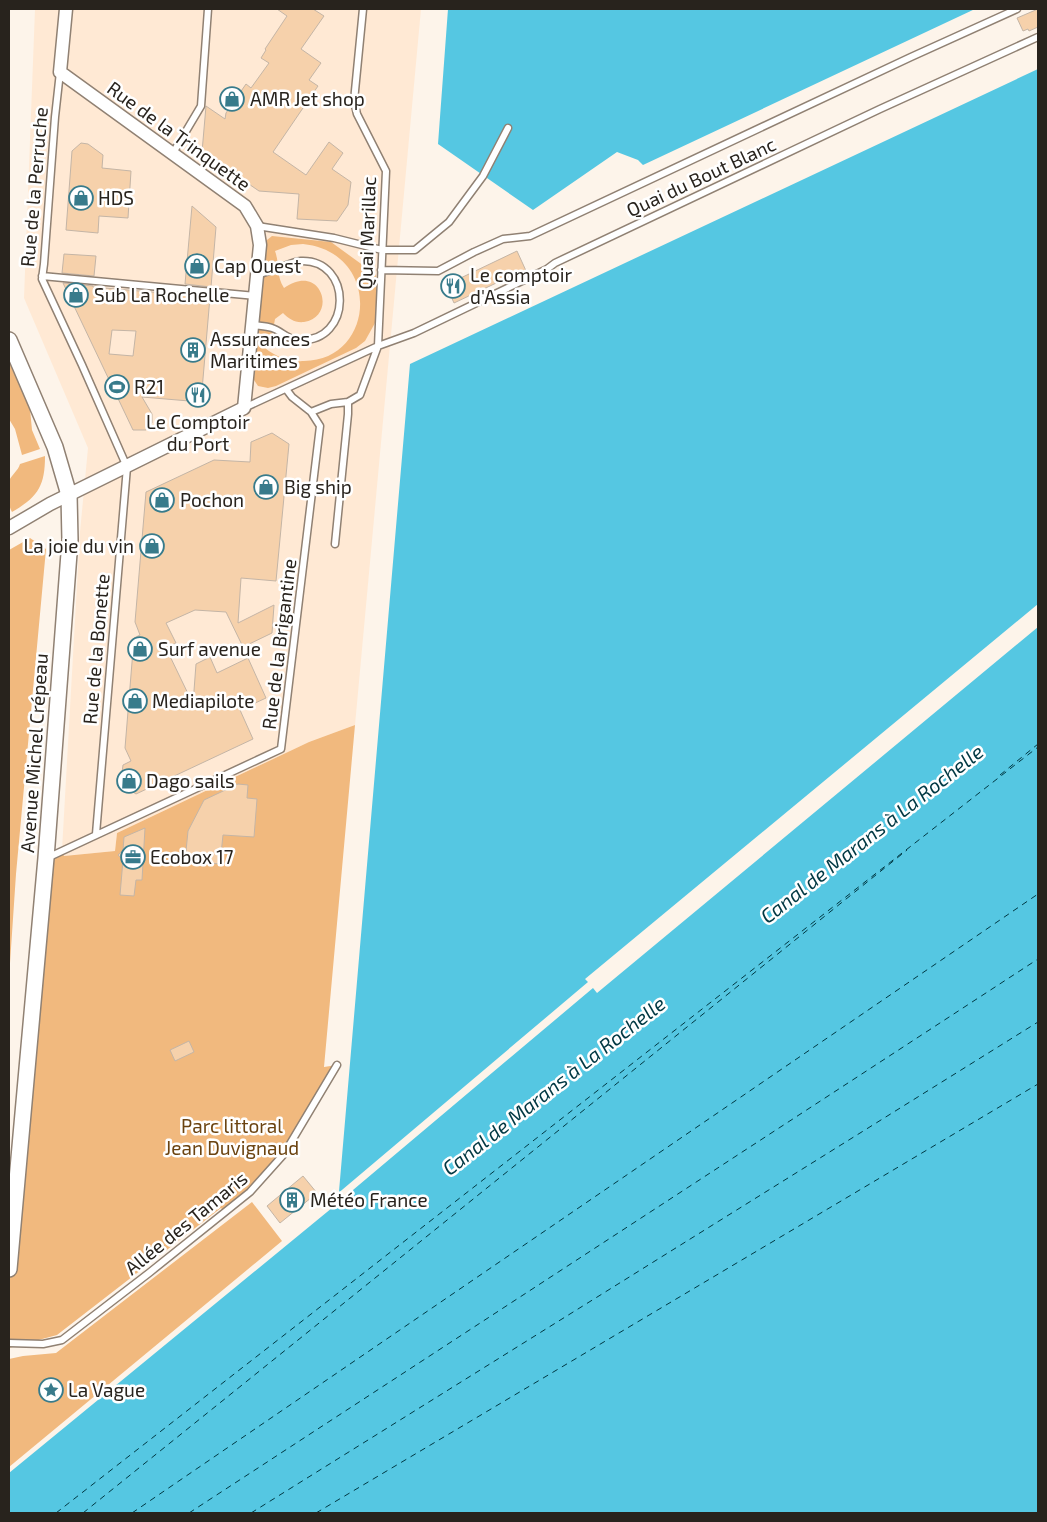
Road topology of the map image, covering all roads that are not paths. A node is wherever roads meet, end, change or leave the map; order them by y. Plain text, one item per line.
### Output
1 (66, 9) edge
2 (208, 9) edge
3 (363, 9) edge
4 (1017, 9) edge
5 (1038, 37) edge
6 (60, 72) junction
7 (508, 128) dead end
8 (173, 153) junction
9 (257, 226) junction
10 (382, 250) junction
11 (381, 270) junction
12 (42, 276) junction
13 (257, 276) junction
14 (256, 296) junction
15 (253, 325) junction
16 (9, 340) edge
17 (378, 346) junction
18 (286, 389) junction
19 (348, 402) junction
20 (244, 408) junction
21 (311, 412) junction
22 (127, 467) junction
23 (69, 495) junction
24 (9, 528) edge
25 (335, 544) dead end
26 (96, 834) junction
27 (46, 858) junction
28 (337, 1065) dead end
29 (9, 1269) edge
30 (9, 1343) edge

1 - 6 street
2 - 8 lane
3 - 10 lane, Quai Marillac
4 - 11 lane, Quai du Bout Blanc
5 - 17 lane, Quai du Bout Blanc
6 - 8 street, Rue de la Trinquette
6 - 12 lane, Rue de la Perruche
7 - 10 lane
8 - 9 street, Rue de la Trinquette
9 - 10 lane
9 - 13 street, Rue de la Trinquette
10 - 11 lane, Quai Marillac
11 - 17 lane, Quai Marillac
12 - 14 lane
12 - 22 lane, Rue de la Perruche
13 - 14 street, Rue de la Trinquette
13 - 15 lane
14 - 15 street, Rue de la Trinquette
15 - 20 street, Rue de la Trinquette
16 - 23 street, Avenue Michel Crépeau
17 - 18 lane, Quai du Bout Blanc
17 - 19 lane, Quai Marillac
18 - 20 lane, Quai du Bout Blanc
18 - 21 lane
19 - 21 lane
19 - 25 lane
20 - 22 street
21 - 26 lane, Rue de la Brigantine
22 - 23 street
22 - 26 lane, Rue de la Bonette
23 - 24 street
23 - 27 street, Avenue Michel Crépeau
26 - 27 lane, Rue de la Brigantine
27 - 29 street, Avenue Michel Crépeau
28 - 30 lane, Allée des Tamaris

